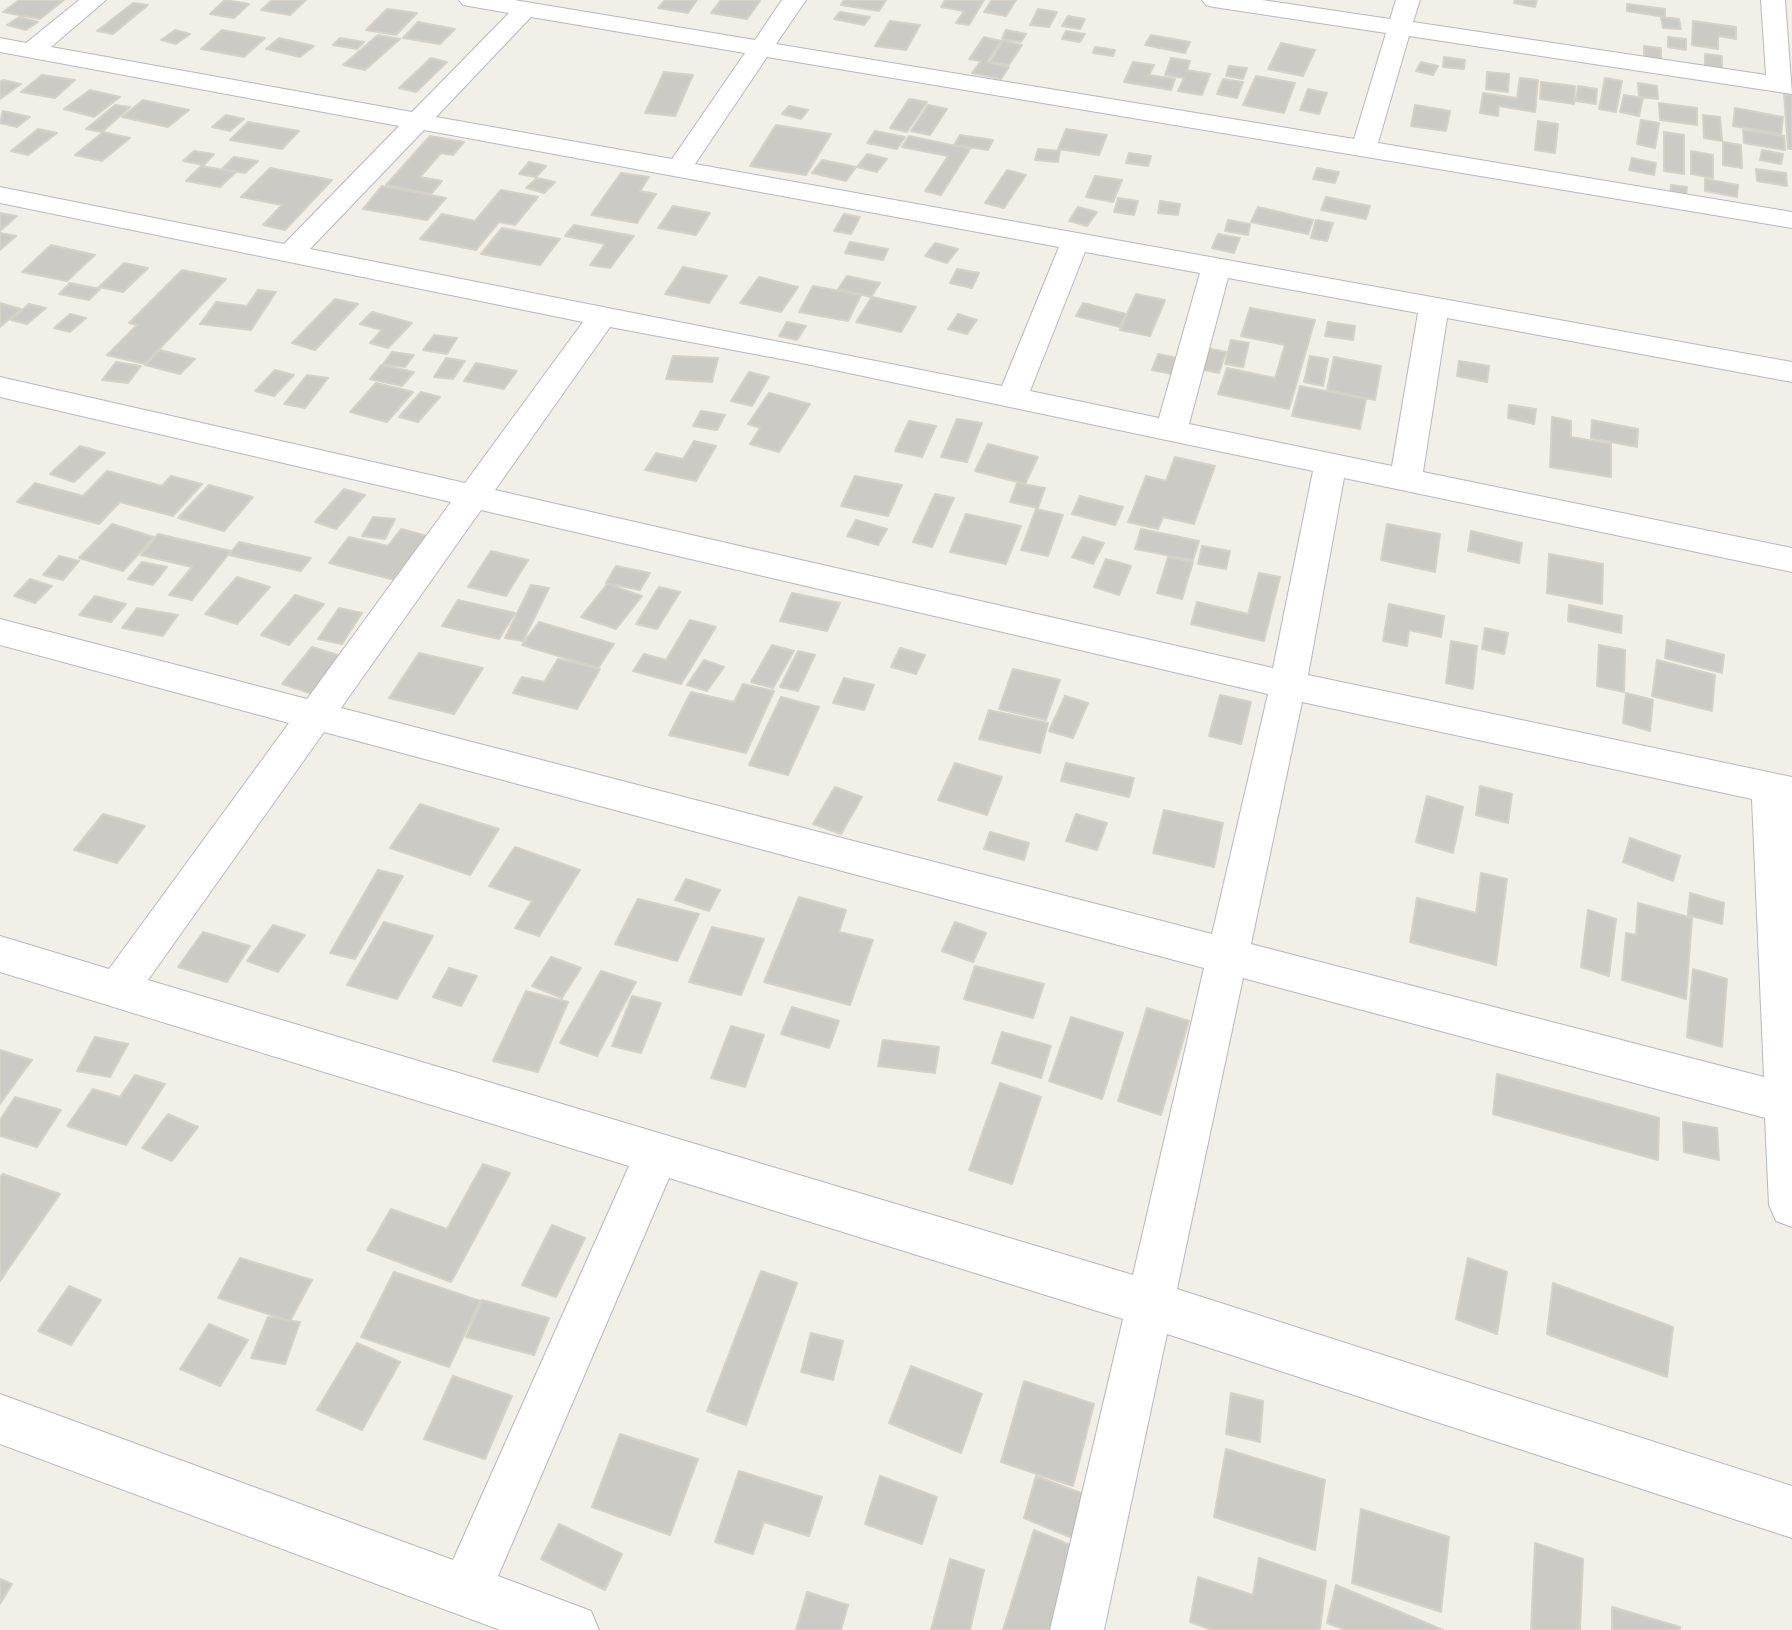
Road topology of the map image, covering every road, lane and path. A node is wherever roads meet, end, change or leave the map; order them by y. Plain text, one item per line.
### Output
1 (94, 0) edge
2 (471, 0) edge
3 (794, 0) edge
4 (1214, 0) edge
5 (1408, 0) edge
6 (1773, 0) edge
7 (526, 9) junction
8 (1400, 27) junction
9 (0, 45) edge
10 (759, 49) junction
11 (31, 51) junction
12 (1785, 85) edge
13 (417, 121) junction
14 (1363, 151) junction
15 (677, 171) junction
16 (0, 195) edge
17 (1792, 220) edge
18 (1075, 242) junction
19 (289, 255) junction
20 (1216, 268) junction
21 (1434, 307) junction
22 (602, 317) junction
23 (1792, 372) edge
24 (0, 387) edge
25 (1012, 398) junction
26 (1171, 431) junction
27 (1330, 464) junction
28 (1406, 480) junction
29 (472, 497) junction
30 (1792, 560) edge
31 (0, 632) edge
32 (1288, 685) junction
33 (315, 715) junction
34 (1781, 789) edge
35 (0, 954) edge
36 (1228, 958) junction
37 (118, 989) junction
38 (1790, 1105) edge
39 (657, 1153) junction
40 (1792, 1205) edge
41 (1149, 1305) junction
42 (0, 1419) edge
43 (1792, 1512) edge
44 (466, 1590) junction
45 (572, 1630) edge
46 (1077, 1630) edge

1 - 11 street
2 - 7 street
3 - 10 street
4 - 8 street
5 - 8 street
6 - 12 street
7 - 10 street
7 - 13 street
8 - 12 street
8 - 14 street
9 - 11 street
10 - 14 street
10 - 15 street
11 - 13 street
13 - 15 street
13 - 19 street
14 - 17 street
15 - 18 street
16 - 19 street
18 - 20 street
18 - 25 street
19 - 22 street
20 - 21 street
20 - 26 street
21 - 23 street
21 - 28 street
22 - 25 street
22 - 29 street
24 - 29 street
25 - 26 street
26 - 27 street
27 - 28 street
27 - 32 street
28 - 30 street
29 - 32 street
29 - 33 street
31 - 33 street
32 - 34 street
32 - 36 street
33 - 36 street
33 - 37 street
34 - 38 street
35 - 37 street
36 - 38 street
36 - 41 street
37 - 39 street
38 - 40 street
39 - 41 street
39 - 44 street
41 - 43 street
41 - 46 street
42 - 44 street
44 - 45 street

